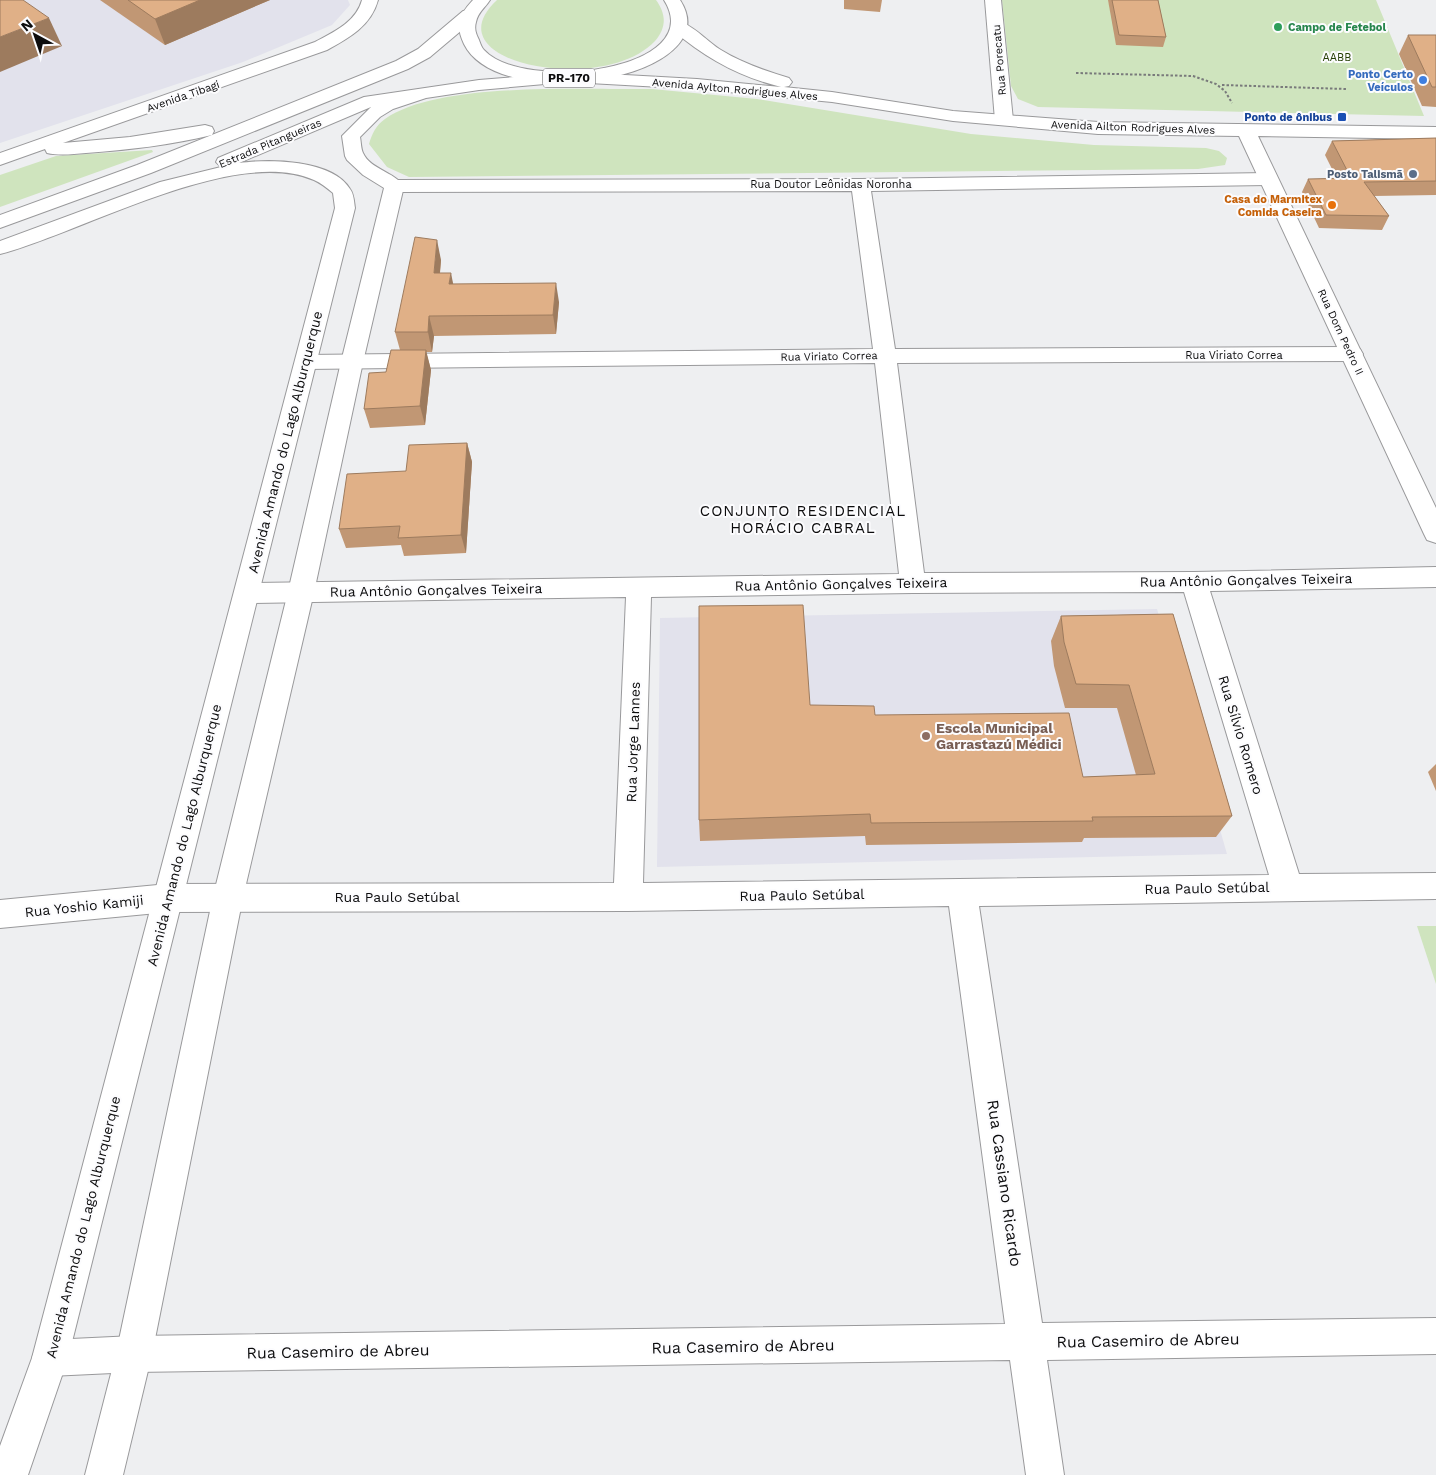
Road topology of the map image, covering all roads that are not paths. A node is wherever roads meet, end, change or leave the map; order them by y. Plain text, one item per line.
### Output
1 (370, 0) edge
2 (482, 0) edge
3 (672, 0) edge
4 (993, 0) edge
5 (694, 4) dead end
6 (466, 7) edge
7 (680, 24) junction
8 (550, 78) junction
9 (588, 78) junction
10 (427, 92) junction
11 (832, 97) junction
12 (291, 109) junction
13 (1004, 120) junction
14 (1246, 130) junction
15 (1436, 133) edge
16 (23, 151) junction
17 (0, 159) edge
18 (1268, 179) junction
19 (861, 184) junction
20 (394, 186) junction
21 (150, 193) junction
22 (0, 222) edge
23 (0, 248) edge
24 (1352, 354) junction
25 (885, 356) junction
26 (306, 362) junction
27 (352, 362) junction
28 (1436, 534) edge
29 (1436, 577) edge
30 (1194, 582) junction
31 (913, 583) junction
32 (639, 587) junction
33 (247, 592) junction
34 (301, 592) junction
35 (1436, 886) edge
36 (1288, 887) junction
37 (962, 892) junction
38 (228, 897) junction
39 (628, 897) junction
40 (168, 898) junction
41 (0, 914) edge
42 (1436, 1336) edge
43 (1028, 1342) junction
44 (134, 1354) junction
45 (50, 1358) junction
46 (9, 1475) edge
47 (104, 1475) edge
48 (1045, 1475) edge

1 - 16 main road, Avenida Tibagi
2 - 6 main road, Estrada Pitangueiras
3 - 7 main road
4 - 13 main road, Rua Porecatu
5 - 7 main road
6 - 8 main road, PR-170
6 - 12 main road, Estrada Pitangueiras
7 - 9 main road, PR-170
7 - 11 main road, Avenida Aylton Rodrigues Alves
8 - 9 main road, PR-170
8 - 10 main road, Estrada Pitangueiras
9 - 11 main road, Avenida Aylton Rodrigues Alves
10 - 20 main road
10 - 21 main road, Estrada Pitangueiras
11 - 13 main road, Avenida Ailton Rodrigues Alves
12 - 16 main road
12 - 22 main road, Estrada Pitangueiras
13 - 14 main road, Avenida Ailton Rodrigues Alves
14 - 15 main road, Avenida Ailton Rodrigues Alves
14 - 18 main road, Rua Dom Pedro II
16 - 17 main road, Avenida Tibagi
18 - 19 main road, Rua Doutor Leônidas Noronha
18 - 24 main road, Rua Dom Pedro II
19 - 20 main road, Rua Doutor Leônidas Noronha
19 - 25 main road
20 - 27 main road
21 - 23 main road, Estrada Pitangueiras
21 - 26 main road, Avenida Amando do Lago Alburquerque
24 - 25 main road, Rua Viriato Correa
24 - 28 main road, Rua Dom Pedro II
25 - 27 main road, Rua Viriato Correa
25 - 31 main road
26 - 27 main road, Rua Viriato Correa
26 - 33 main road, Avenida Amando do Lago Alburquerque
27 - 34 main road
29 - 30 main road, Rua Antônio Gonçalves Teixeira
30 - 31 main road, Rua Antônio Gonçalves Teixeira
30 - 36 main road, Rua Sílvio Romero
31 - 32 main road, Rua Antônio Gonçalves Teixeira
32 - 34 main road, Rua Antônio Gonçalves Teixeira
32 - 39 main road, Rua Jorge Lannes
33 - 34 main road, Rua Antônio Gonçalves Teixeira
33 - 40 main road, Avenida Amando do Lago Alburquerque
34 - 38 main road
35 - 36 main road, Rua Paulo Setúbal
36 - 37 main road, Rua Paulo Setúbal
37 - 39 main road, Rua Paulo Setúbal
37 - 43 main road, Rua Cassiano Ricardo
38 - 39 main road, Rua Paulo Setúbal
38 - 40 main road, Rua Paulo Setúbal
38 - 44 main road
40 - 41 main road, Rua Yoshio Kamiji
40 - 45 main road, Avenida Amando do Lago Alburquerque
42 - 43 main road, Rua Casemiro de Abreu
43 - 44 main road, Rua Casemiro de Abreu
43 - 48 main road, Rua Cassiano Ricardo
44 - 45 main road, Rua Casemiro de Abreu
44 - 47 main road
45 - 46 main road, Avenida Amando do Lago Alburquerque

